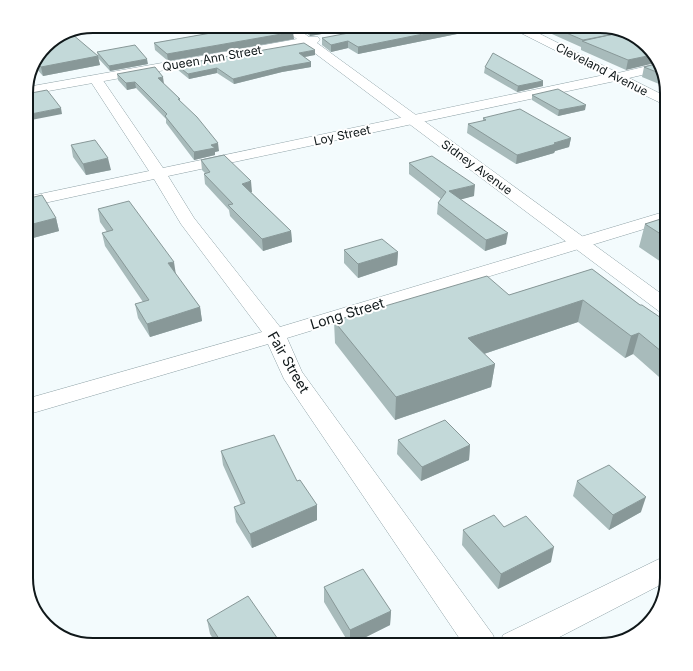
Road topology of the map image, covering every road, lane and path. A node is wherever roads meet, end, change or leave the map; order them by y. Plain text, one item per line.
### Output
1 (296, 33) edge
2 (528, 33) edge
3 (330, 38) edge
4 (307, 41) junction
5 (654, 69) edge
6 (616, 76) junction
7 (95, 79) junction
8 (33, 90) edge
9 (660, 98) edge
10 (413, 120) junction
11 (159, 174) junction
12 (33, 201) edge
13 (660, 218) edge
14 (578, 242) junction
15 (660, 303) edge
16 (275, 335) junction
17 (33, 405) edge
18 (660, 572) edge
19 (477, 638) edge
20 (528, 638) edge

1 - 4 street, Sidney Avenue
2 - 6 street, Cleveland Avenue
3 - 4 street, Queen Ann Street
4 - 7 street, Queen Ann Street
4 - 10 street, Sidney Avenue
5 - 6 street, Loy Street
6 - 9 street, Cleveland Avenue
6 - 10 street, Loy Street
7 - 8 street, Queen Ann Street
7 - 11 street, Fair Street
10 - 11 street, Loy Street
10 - 14 street, Sidney Avenue
11 - 12 street, Loy Street
11 - 16 street, Fair Street
13 - 14 street, Long Street
14 - 15 street, Sidney Avenue
14 - 16 street, Long Street
16 - 17 street, Long Street
16 - 19 street, Fair Street
18 - 20 street

